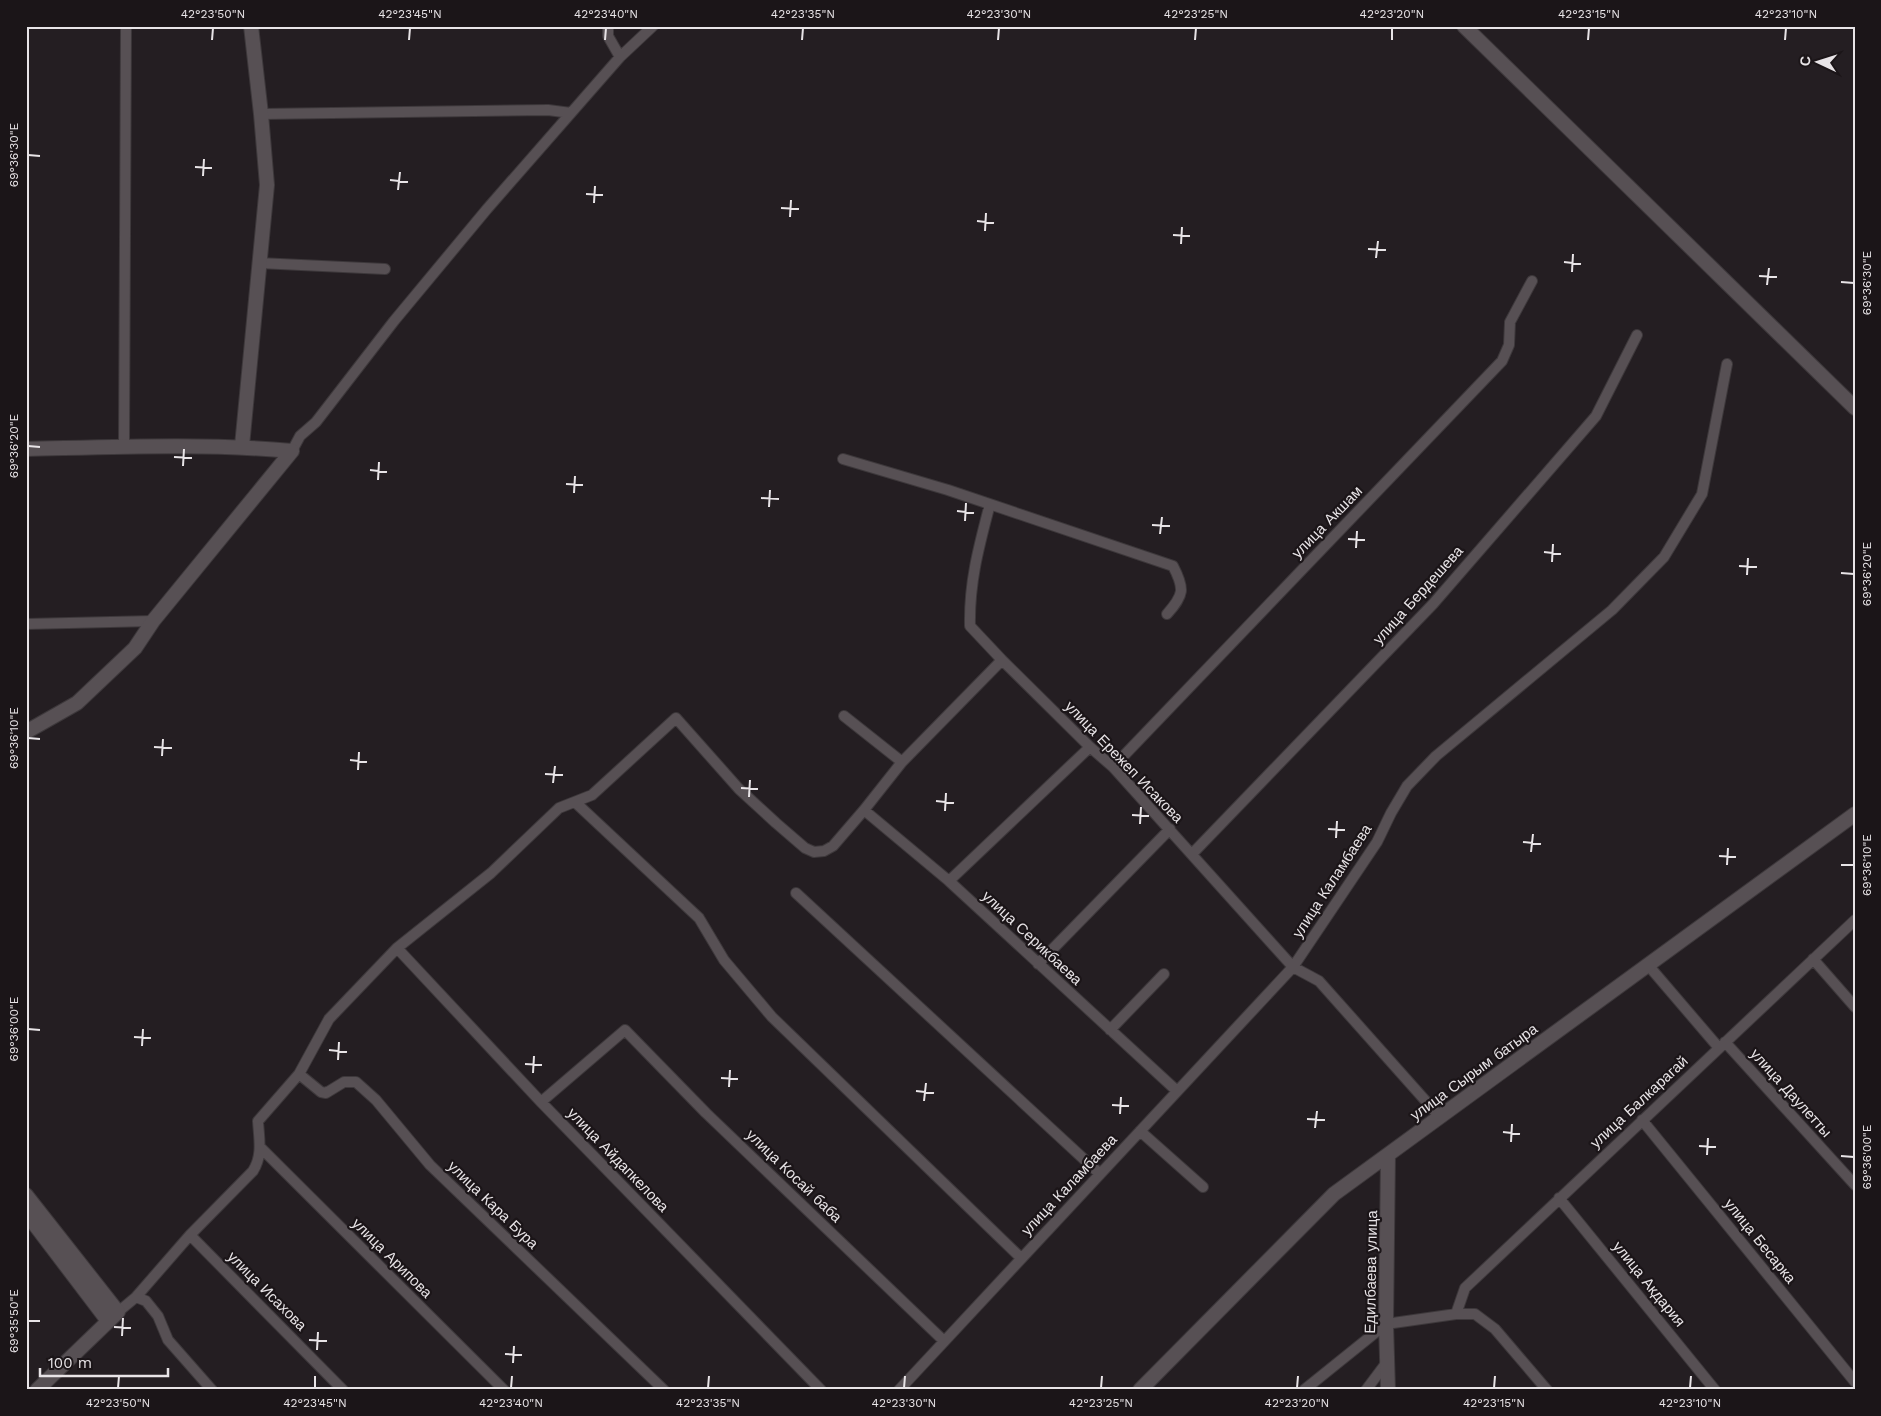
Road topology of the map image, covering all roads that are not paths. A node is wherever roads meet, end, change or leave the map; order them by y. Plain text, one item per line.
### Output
1 (126, 26) edge
2 (251, 26) edge
3 (608, 26) edge
4 (653, 26) edge
5 (1464, 26) edge
6 (620, 57) junction
7 (571, 113) junction
8 (261, 114) junction
9 (259, 263) junction
10 (385, 269) dead end
11 (1532, 281) dead end
12 (1637, 335) dead end
13 (1727, 364) dead end
14 (1855, 408) edge
15 (242, 446) junction
16 (124, 447) junction
17 (26, 450) edge
18 (292, 452) junction
19 (843, 459) dead end
20 (990, 504) junction
21 (1167, 614) dead end
22 (153, 621) junction
23 (26, 624) edge
24 (1002, 660) junction
25 (844, 716) dead end
26 (26, 732) edge
27 (1090, 747) junction
28 (902, 762) junction
29 (1113, 767) junction
30 (576, 802) junction
31 (864, 810) junction
32 (1854, 816) edge
33 (1170, 829) junction
34 (1192, 854) junction
35 (949, 881) junction
36 (796, 893) dead end
37 (1855, 920) edge
38 (397, 948) junction
39 (1813, 959) junction
40 (1038, 964) junction
41 (1648, 965) junction
42 (1293, 967) junction
43 (1164, 974) dead end
44 (1855, 1007) edge
45 (1110, 1030) junction
46 (1722, 1045) junction
47 (299, 1074) junction
48 (1177, 1091) junction
49 (541, 1102) junction
50 (1440, 1117) junction
51 (1642, 1120) junction
52 (1140, 1131) junction
53 (260, 1147) junction
54 (1388, 1154) junction
55 (1100, 1174) junction
56 (1855, 1185) edge
57 (1203, 1187) dead end
58 (26, 1195) edge
59 (1559, 1198) junction
60 (26, 1213) edge
61 (190, 1235) junction
62 (1021, 1258) junction
63 (136, 1297) junction
64 (1456, 1314) junction
65 (113, 1316) junction
66 (1386, 1324) junction
67 (944, 1341) junction
68 (1386, 1362) junction
69 (1855, 1382) edge
70 (38, 1389) edge
71 (212, 1390) edge
72 (343, 1390) edge
73 (504, 1390) edge
74 (664, 1390) edge
75 (821, 1390) edge
76 (899, 1390) edge
77 (1140, 1390) edge
78 (1304, 1390) edge
79 (1366, 1390) edge
80 (1388, 1390) edge
81 (1547, 1390) edge
82 (1715, 1390) edge

1 - 16 street
2 - 8 street
3 - 6 street
4 - 6 street
5 - 14 street
6 - 7 street
7 - 8 street
7 - 18 street
8 - 9 street
9 - 10 street
9 - 15 street
11 - 29 street, улица Акшам
12 - 34 street, улица Бердешева
13 - 42 street, улица Каламбаева
15 - 16 street
15 - 18 street
16 - 17 street
18 - 22 street
19 - 20 street
20 - 21 street
20 - 24 street, улица Ережеп Исакова
22 - 23 street
22 - 26 street
24 - 27 street, улица Ережеп Исакова
24 - 28 street
25 - 28 street
27 - 29 street, улица Ережеп Исакова
27 - 35 street
28 - 31 street
29 - 33 street, улица Ережеп Исакова
30 - 31 street
30 - 38 street
30 - 62 street
31 - 35 street, улица Серикбаева
32 - 41 street, улица Сырым батыра
33 - 34 street, улица Ережеп Исакова
33 - 40 street
34 - 42 street, улица Ережеп Исакова
35 - 40 street, улица Серикбаева
36 - 55 street
37 - 39 street, улица Балкарагай
38 - 47 street
38 - 49 street, улица Айдапкелова
39 - 44 street
39 - 46 street, улица Балкарагай
40 - 45 street, улица Серикбаева
41 - 46 street, улица Даулетты
41 - 50 street, улица Сырым батыра
42 - 48 street, улица Каламбаева
42 - 50 street, улица Ережеп Исакова
43 - 45 street
45 - 48 street, улица Серикбаева
46 - 51 street, улица Балкарагай
46 - 56 street, улица Даулетты
47 - 53 street
47 - 74 street, улица Кара Бура
48 - 52 street, улица Каламбаева
49 - 67 street, улица Косай баба
49 - 75 street, улица Айдапкелова
50 - 54 street, улица Сырым батыра
51 - 59 street, улица Балкарагай
51 - 69 street, улица Бесарка
52 - 55 street, улица Каламбаева
52 - 57 street
53 - 61 street
53 - 73 street, улица Арипова
54 - 66 street, Едилбаева улица
54 - 77 street, улица Сырым батыра
55 - 62 street, улица Каламбаева
58 - 65 street
59 - 64 street, улица Балкарагай
59 - 82 street, улица Акдария
60 - 65 street
61 - 63 street
61 - 72 street, улица Исахова
62 - 67 street, улица Каламбаева
63 - 65 street
63 - 71 street
64 - 66 street
64 - 81 street
65 - 70 street
66 - 68 street, Едилбаева улица
66 - 78 street
67 - 76 street, улица Каламбаева
68 - 79 street
68 - 80 street, Едилбаева улица

